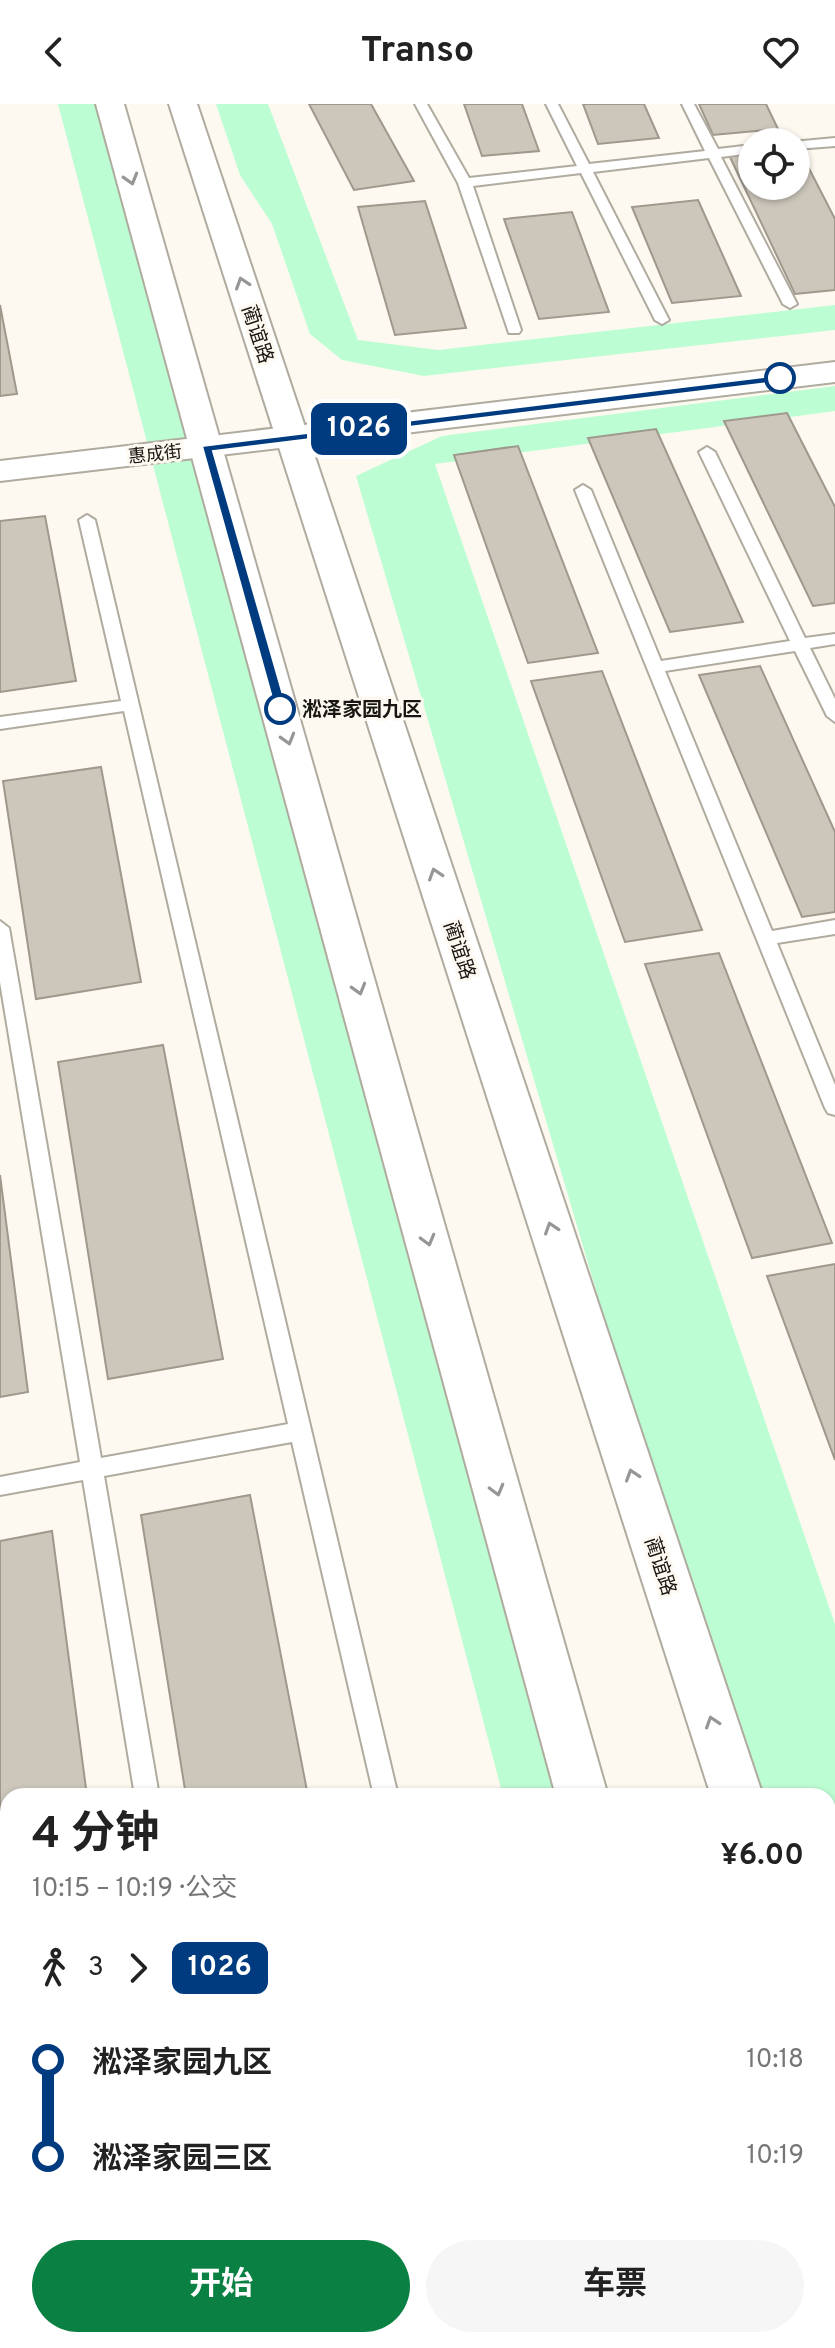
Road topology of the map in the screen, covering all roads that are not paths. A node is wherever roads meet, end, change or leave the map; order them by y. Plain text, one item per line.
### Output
1 (110, 104) edge
2 (183, 104) edge
3 (421, 104) edge
4 (552, 104) edge
5 (688, 104) edge
6 (835, 142) edge
7 (810, 144) edge
8 (738, 150) edge
9 (714, 152) junction
10 (585, 166) junction
11 (465, 183) junction
12 (790, 304) dead end
13 (662, 320) dead end
14 (514, 330) dead end
15 (835, 372) edge
16 (292, 437) junction
17 (207, 448) junction
18 (707, 452) dead end
19 (0, 471) edge
20 (583, 490) dead end
21 (87, 520) dead end
22 (835, 639) edge
23 (801, 644) junction
24 (655, 667) junction
25 (130, 705) junction
26 (835, 716) edge
27 (0, 723) edge
28 (835, 927) edge
29 (0, 928) edge
30 (766, 938) junction
31 (835, 1108) edge
32 (301, 1431) junction
33 (0, 1486) edge
34 (146, 1788) edge
35 (384, 1788) edge
36 (580, 1788) edge
37 (734, 1788) edge

1 -> 17 main road
16 -> 2 main road, 蔺谊路
3 - 11 lane
4 - 10 lane
5 - 9 lane
6 - 7 lane
8 - 9 lane
9 - 10 lane
9 - 12 lane
10 - 11 lane
10 - 13 lane
11 - 14 lane
15 - 16 main road, 惠成街
16 - 17 main road, 惠成街
37 -> 16 main road, 蔺谊路
17 - 19 main road, 惠成街
17 -> 36 main road
18 - 23 lane
20 - 24 lane
21 - 25 lane
22 - 23 lane
23 - 24 lane
23 - 26 lane
24 - 30 lane
25 - 27 lane
25 - 32 lane
28 - 30 lane
29 - 34 lane
30 - 31 lane
32 - 33 lane
32 - 35 lane

